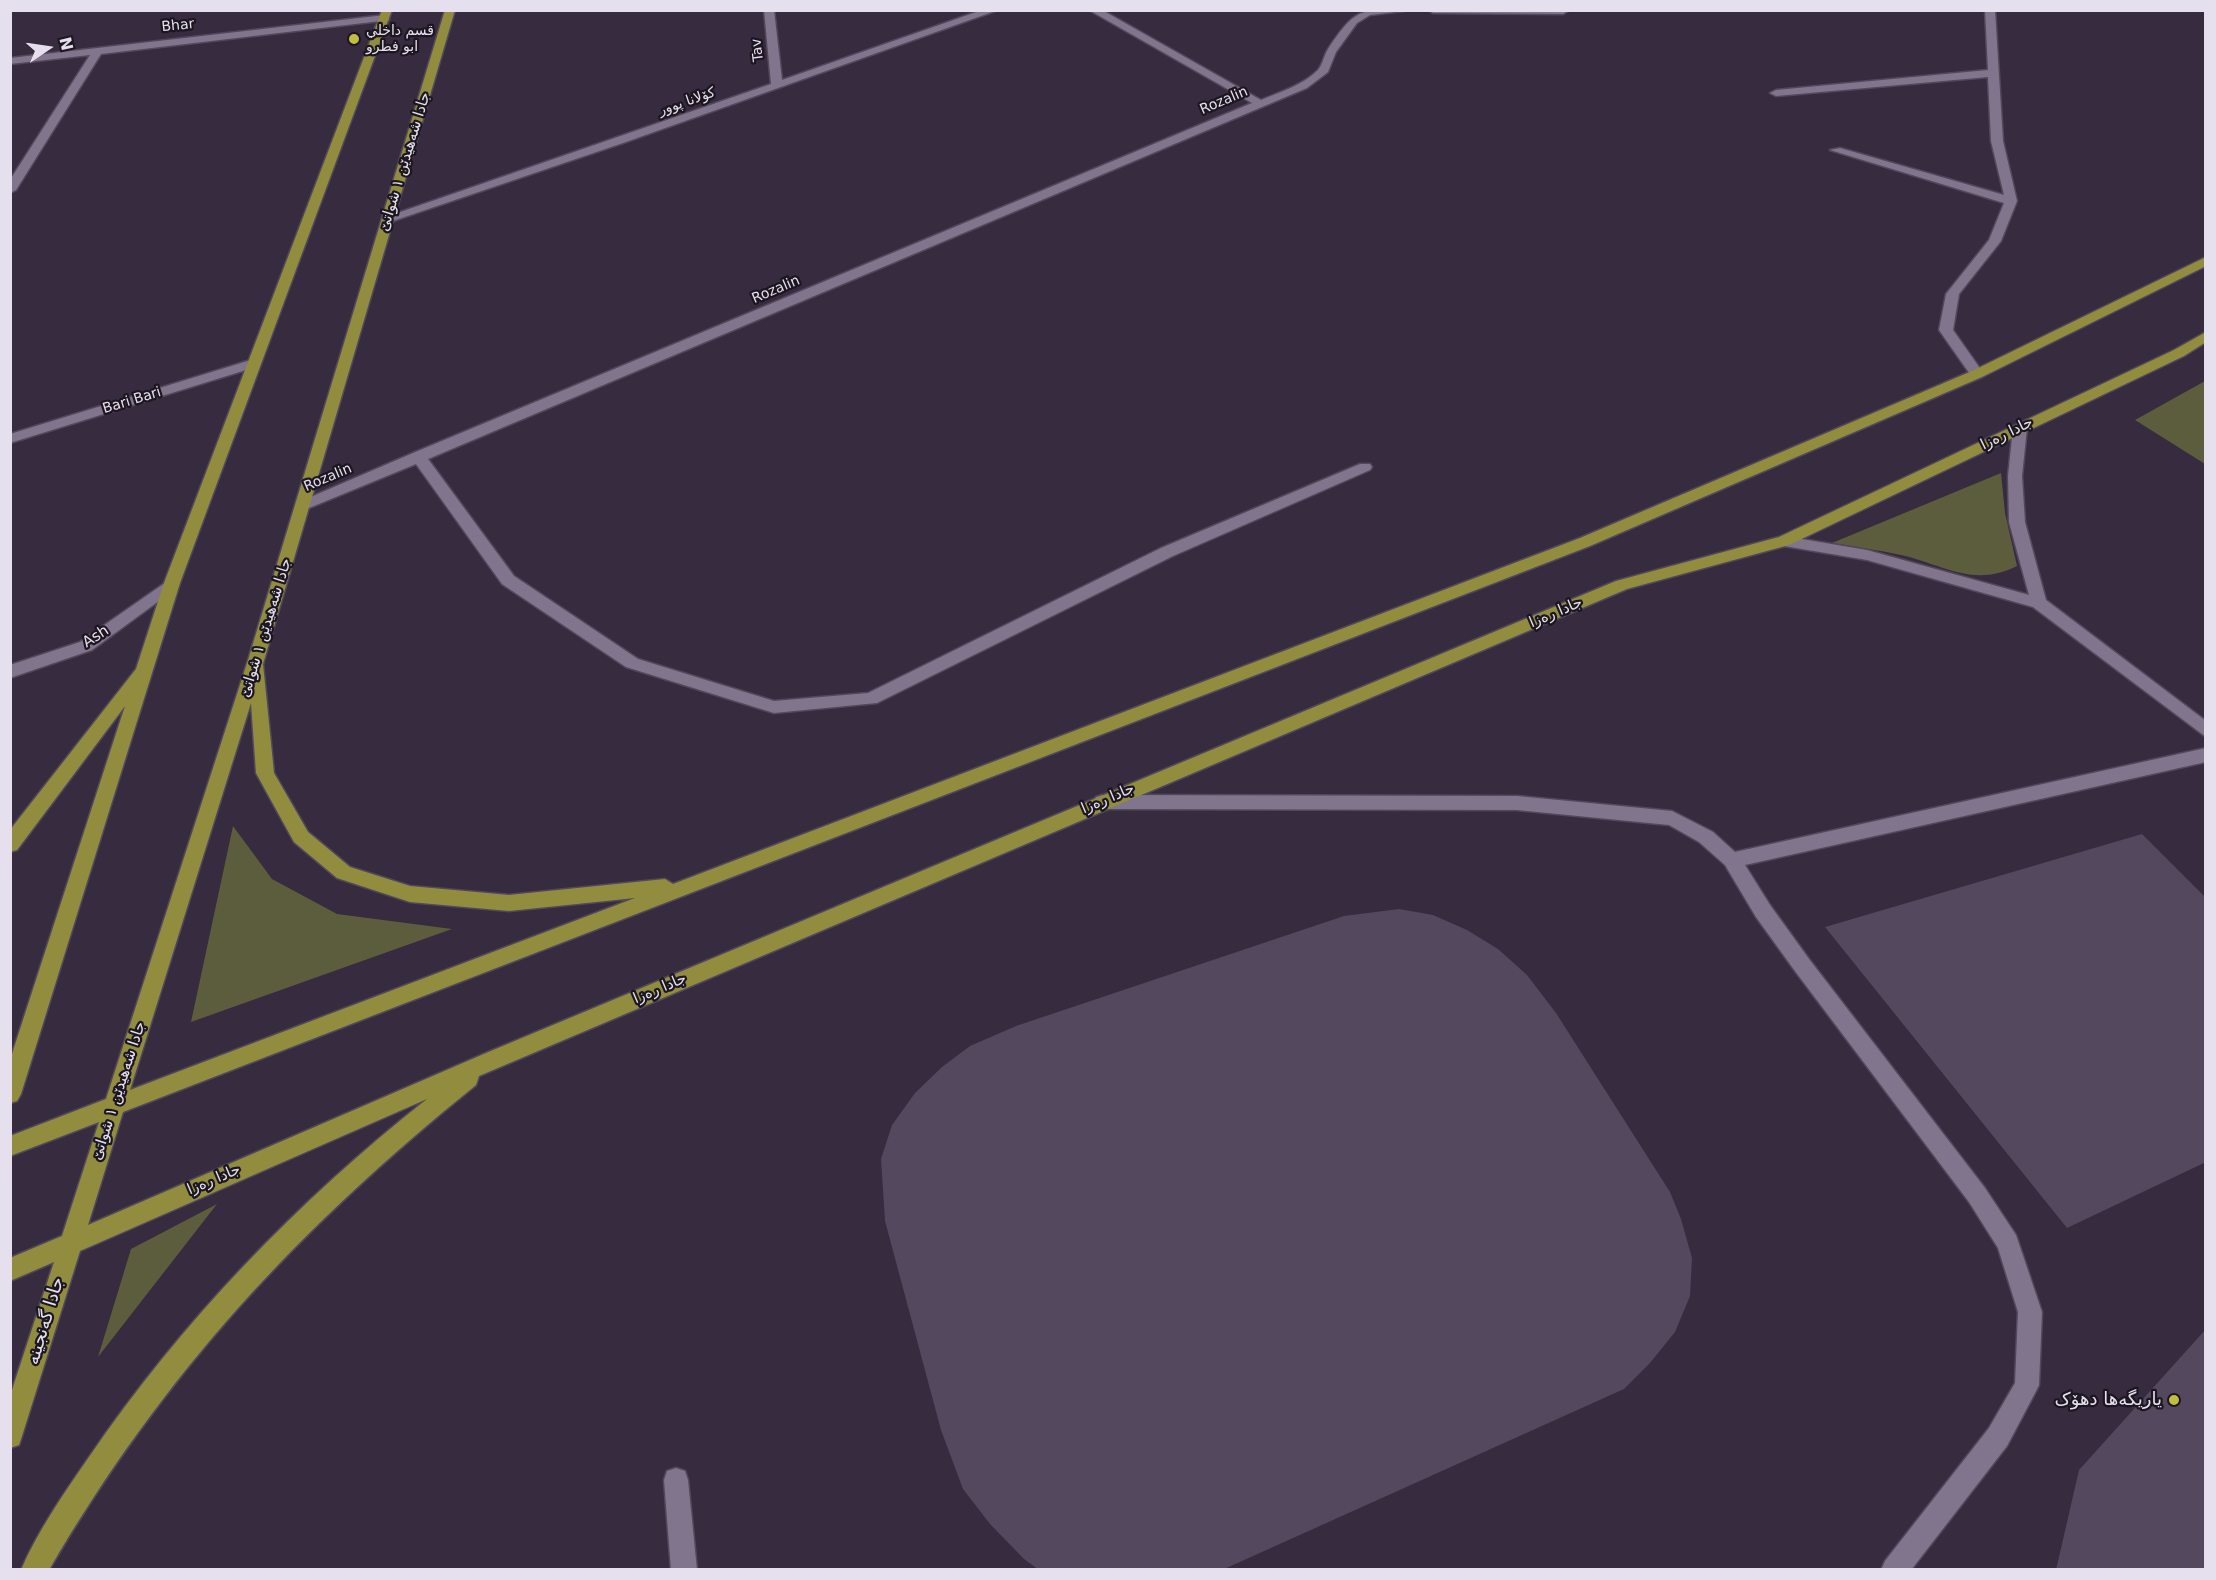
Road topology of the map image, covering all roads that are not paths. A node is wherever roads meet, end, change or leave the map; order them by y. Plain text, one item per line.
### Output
1 (450, 10) edge
2 (769, 10) edge
3 (952, 10) edge
4 (993, 10) edge
5 (1094, 10) edge
6 (1407, 10) edge
7 (1433, 10) edge
8 (1990, 10) edge
9 (1563, 11) edge
10 (386, 14) edge
11 (955, 23) junction
12 (98, 50) junction
13 (10, 62) edge
14 (1992, 73) junction
15 (777, 86) junction
16 (1776, 93) dead end
17 (1259, 103) junction
18 (1836, 150) dead end
19 (11, 190) edge
20 (2011, 201) junction
21 (389, 218) junction
22 (2205, 261) edge
23 (2205, 336) edge
24 (254, 363) junction
25 (1977, 374) junction
26 (2020, 428) junction
27 (10, 439) edge
28 (418, 456) junction
29 (1365, 467) dead end
30 (304, 505) junction
31 (1784, 541) junction
32 (172, 583) junction
33 (2039, 603) junction
34 (256, 660) junction
35 (147, 663) junction
36 (10, 672) edge
37 (2205, 731) edge
38 (2205, 755) edge
39 (1102, 802) junction
40 (10, 845) edge
41 (1732, 860) junction
42 (691, 884) junction
43 (493, 1060) junction
44 (10, 1094) edge
45 (115, 1104) junction
46 (10, 1146) edge
47 (72, 1242) junction
48 (10, 1270) edge
49 (10, 1436) edge
50 (676, 1480) dead end
51 (34, 1569) edge
52 (684, 1569) edge
53 (1894, 1569) edge

1 - 21 main road, جادا شەهیدێن ١ شواتێ
2 - 15 street, Tav
3 - 11 street
4 - 11 street, کۆلانا پوور
5 - 17 street
6 - 17 street, Rozalin
7 - 9 street
8 - 14 street
10 - 12 street, Bhar
10 - 24 main road
11 - 15 street, کۆلانا پوور
12 - 13 street, Bhar
12 - 19 street
14 - 16 street
14 - 20 street
15 - 21 street, کۆلانا پوور
17 - 28 street, Rozalin
18 - 20 street
20 - 25 street
21 - 30 main road, جادا شەهیدێن ١ شواتێ
22 - 25 main road
23 - 26 main road, جادا ره‌زا
24 - 27 street, Bari Bari
24 - 32 main road
25 - 42 main road
26 - 31 main road, جادا ره‌زا
26 - 33 street
28 - 29 street
28 - 30 street, Rozalin
30 - 34 main road, جادا شەهیدێن ١ شواتێ
31 - 33 street
31 - 39 main road, جادا ره‌زا
32 - 35 main road
32 - 36 street, Ash
33 - 37 street
34 - 42 main road
34 - 45 main road, جادا شەهیدێن ١ شواتێ
35 - 40 main road
35 - 44 main road
38 - 41 street
39 - 41 street
39 - 43 main road, جادا ره‌زا
41 - 53 street
42 - 45 main road
43 - 47 main road, جادا ره‌زا
43 - 51 main road
45 - 46 main road
45 - 47 main road, جادا شەهیدێن ١ شواتێ
47 - 48 main road, جادا ره‌زا
47 - 49 main road, جادا گەنجینە
50 - 52 street

